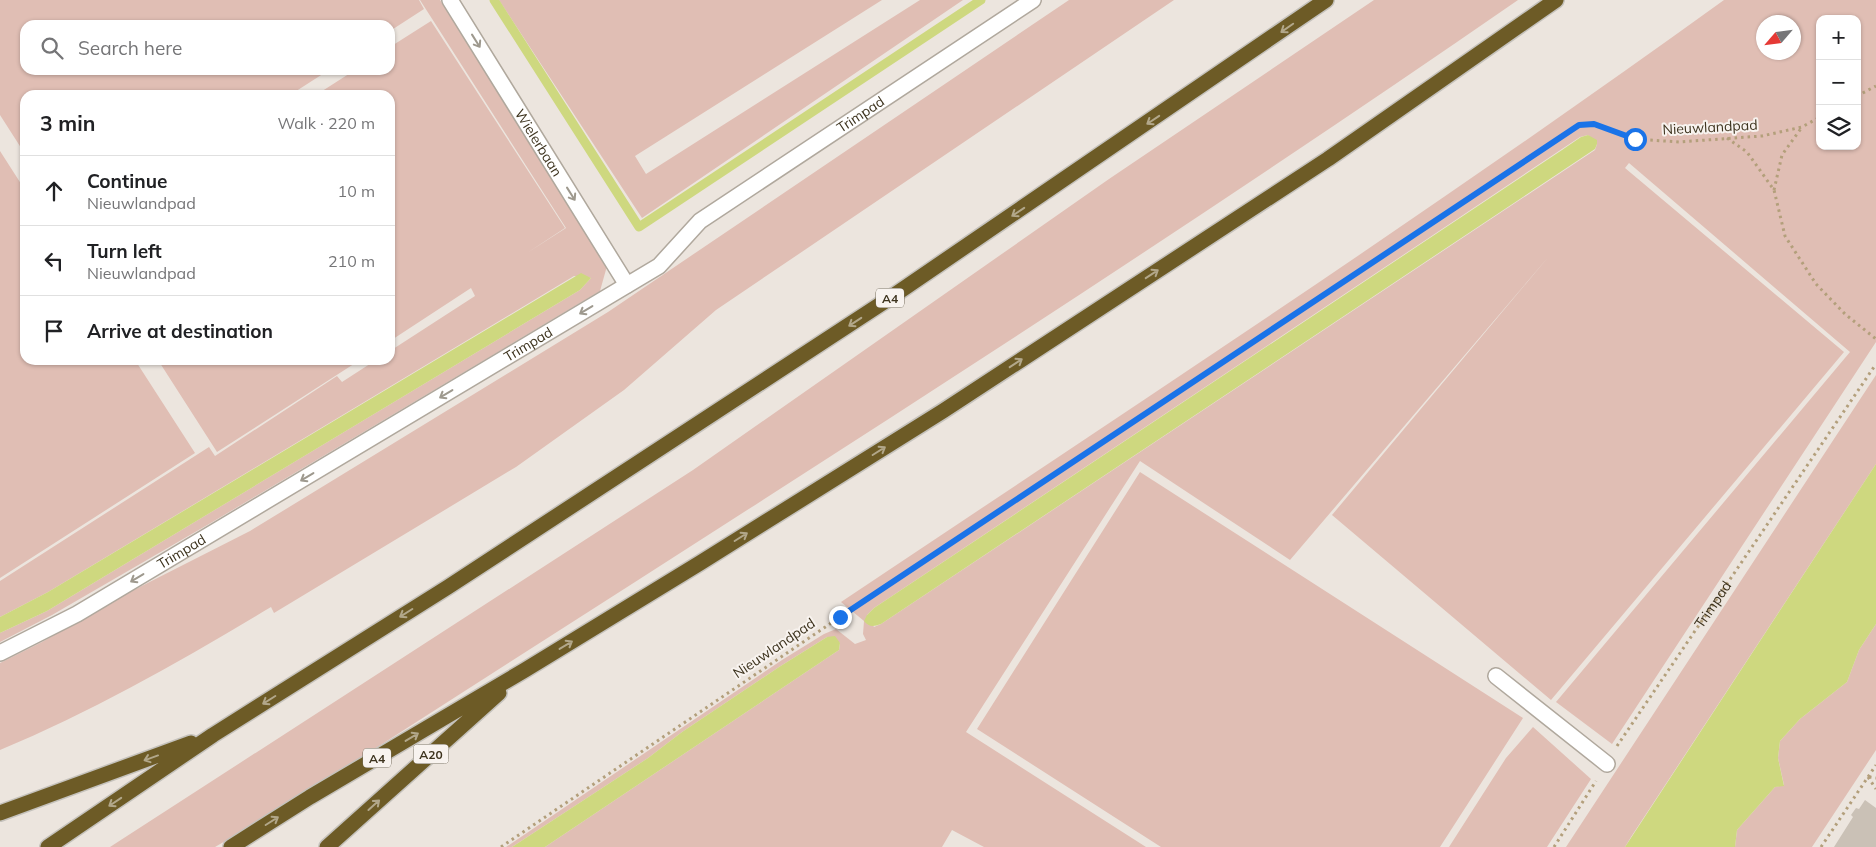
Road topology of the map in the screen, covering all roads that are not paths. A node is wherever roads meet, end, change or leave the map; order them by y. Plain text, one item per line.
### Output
1 (450, 0) edge
2 (1033, 0) edge
3 (1326, 0) edge
4 (1556, 0) edge
5 (627, 285) junction
6 (0, 653) edge
7 (524, 670) junction
8 (1496, 676) dead end
9 (213, 735) junction
10 (1607, 764) road end
11 (0, 813) edge
12 (48, 847) edge
13 (231, 847) edge
14 (327, 847) edge

1 -> 5 street, Wielerbaan
2 - 5 street, Trimpad
3 -> 9 highway, A4
7 -> 4 highway, A4
5 -> 6 street, Trimpad
13 -> 7 highway, A4
14 -> 7 highway, A20
8 - 10 street
9 -> 11 highway, A4
9 -> 12 highway, A4

